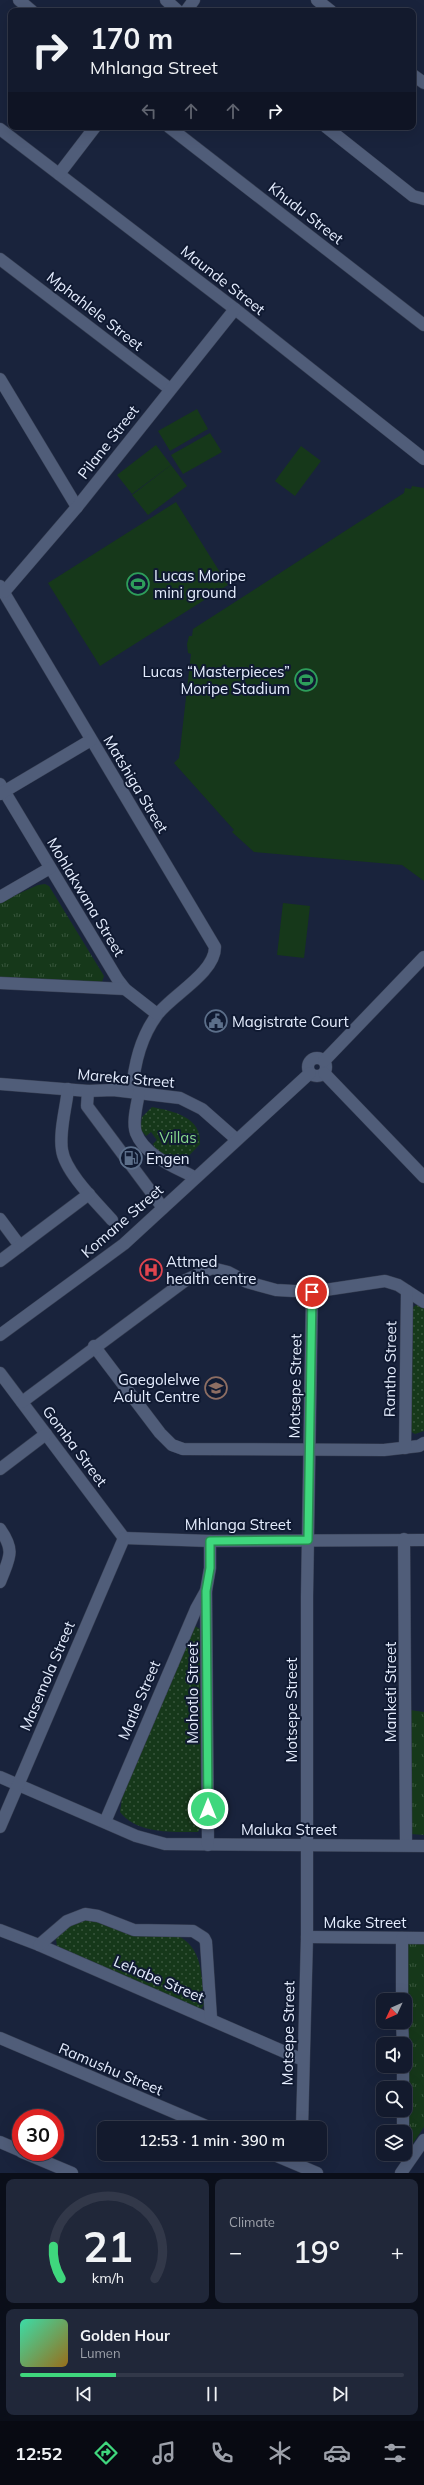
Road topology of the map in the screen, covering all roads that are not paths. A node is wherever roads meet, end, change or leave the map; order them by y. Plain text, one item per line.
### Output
1 (19, 0) edge
2 (166, 0) edge
3 (317, 0) edge
4 (28, 8) edge
5 (175, 8) edge
6 (328, 8) edge
7 (0, 129) edge
8 (93, 130) edge
9 (173, 130) edge
10 (330, 130) edge
11 (59, 174) junction
12 (424, 199) edge
13 (0, 259) edge
14 (235, 309) junction
15 (424, 325) edge
16 (0, 379) edge
17 (170, 389) junction
18 (424, 459) edge
19 (77, 507) junction
20 (2, 589) edge
21 (91, 740) junction
22 (1, 790) edge
23 (50, 868) junction
24 (0, 897) edge
25 (422, 963) edge
26 (0, 983) edge
27 (125, 989) junction
28 (158, 1014) junction
29 (324, 1067) junction
30 (0, 1084) edge
31 (68, 1089) junction
32 (88, 1091) junction
33 (135, 1093) junction
34 (236, 1139) junction
35 (194, 1177) junction
36 (424, 1177) edge
37 (89, 1194) junction
38 (163, 1208) junction
39 (0, 1219) edge
40 (112, 1220) dead end
41 (20, 1246) junction
42 (0, 1261) edge
43 (403, 1288) junction
44 (312, 1292) junction
45 (424, 1302) edge
46 (0, 1335) edge
47 (94, 1346) junction
48 (0, 1373) edge
49 (22, 1402) junction
50 (46, 1434) junction
51 (424, 1442) edge
52 (405, 1448) junction
53 (310, 1450) junction
54 (0, 1469) edge
55 (0, 1529) edge
56 (124, 1538) junction
57 (404, 1539) junction
58 (308, 1540) junction
59 (424, 1540) edge
60 (210, 1541) junction
61 (0, 1582) edge
62 (206, 1591) junction
63 (0, 1777) edge
64 (18, 1785) junction
65 (105, 1822) junction
66 (0, 1827) edge
67 (208, 1845) junction
68 (406, 1845) junction
69 (306, 1846) junction
70 (424, 1846) edge
71 (0, 1930) edge
72 (307, 1937) junction
73 (402, 1938) junction
74 (424, 1938) edge
75 (39, 1945) junction
76 (402, 1993) edge
77 (211, 2018) junction
78 (0, 2038) edge
79 (303, 2060) junction
80 (195, 2121) edge
81 (302, 2121) edge
82 (424, 2140) edge
83 (0, 2142) edge
84 (12, 2147) edge
85 (43, 2161) edge
86 (290, 2161) edge
87 (302, 2161) edge
88 (403, 2161) edge
89 (302, 2166) junction
90 (402, 2171) edge
91 (72, 2173) edge
92 (317, 2173) edge

1 - 4 street
2 - 5 street
3 - 6 street
7 - 11 street, Maunde Street
8 - 11 street
9 - 15 street, Khudu Street
10 - 12 street
11 - 14 street, Maunde Street
13 - 17 street, Mphahlele Street
14 - 17 street, Pilane Street
14 - 18 street, Maunde Street
16 - 19 street
17 - 19 street, Pilane Street
19 - 20 street, Pilane Street
20 - 21 street, Matshiga Street
21 - 22 street
21 - 28 street, Matshiga Street
22 - 23 street, Mohlakwana Street
23 - 24 street
23 - 27 street, Mohlakwana Street
25 - 29 street
26 - 27 street
27 - 28 street, Mohlakwana Street
28 - 33 street, Matshiga Street
29 - 34 street, Komane Street
29 - 36 street
30 - 31 street, Mareka Street
31 - 32 street, Mareka Street
31 - 37 street
32 - 33 street, Mareka Street
32 - 38 street
33 - 34 street, Mareka Street
33 - 35 street, Matshiga Street
34 - 35 street, Komane Street
35 - 38 street, Komane Street
37 - 40 street
37 - 41 street
38 - 46 street, Komane Street
39 - 41 street
41 - 42 street
43 - 44 street
43 - 45 street
43 - 52 street, Rantho Street
44 - 47 street
44 - 53 street, Motsepe Street
47 - 49 street
47 - 53 street
48 - 49 street, Gomba Street
49 - 50 street, Gomba Street
50 - 54 street
50 - 56 street, Gomba Street
51 - 52 street
52 - 53 street
53 - 58 street, Motsepe Street
55 - 61 street
56 - 60 street, Mhlanga Street
56 - 64 street, Masemola Street
57 - 58 street, Mhlanga Street
57 - 59 street, Mhlanga Street
57 - 68 street, Manketi Street
58 - 60 street, Mhlanga Street
58 - 69 street, Motsepe Street
60 - 62 street, Mohotlo Street
62 - 65 street, Matle Street
62 - 67 street, Mohotlo Street
63 - 64 street, Maluka Street
64 - 65 street, Maluka Street
64 - 66 street, Masemola Street
65 - 67 street, Maluka Street
67 - 69 street, Maluka Street
68 - 69 street, Maluka Street
68 - 70 street, Maluka Street
69 - 72 street, Motsepe Street
71 - 75 street, Lehabe Street
72 - 73 street, Make Street
72 - 79 street, Motsepe Street
73 - 74 street, Make Street
73 - 76 street
75 - 77 street, Lehabe Street
75 - 77 street
77 - 79 street, Lehabe Street
78 - 80 street, Ramushu Street
79 - 81 street, Motsepe Street
82 - 90 street
83 - 84 street
85 - 91 street
86 - 89 street
87 - 89 street
88 - 90 street
89 - 92 street

